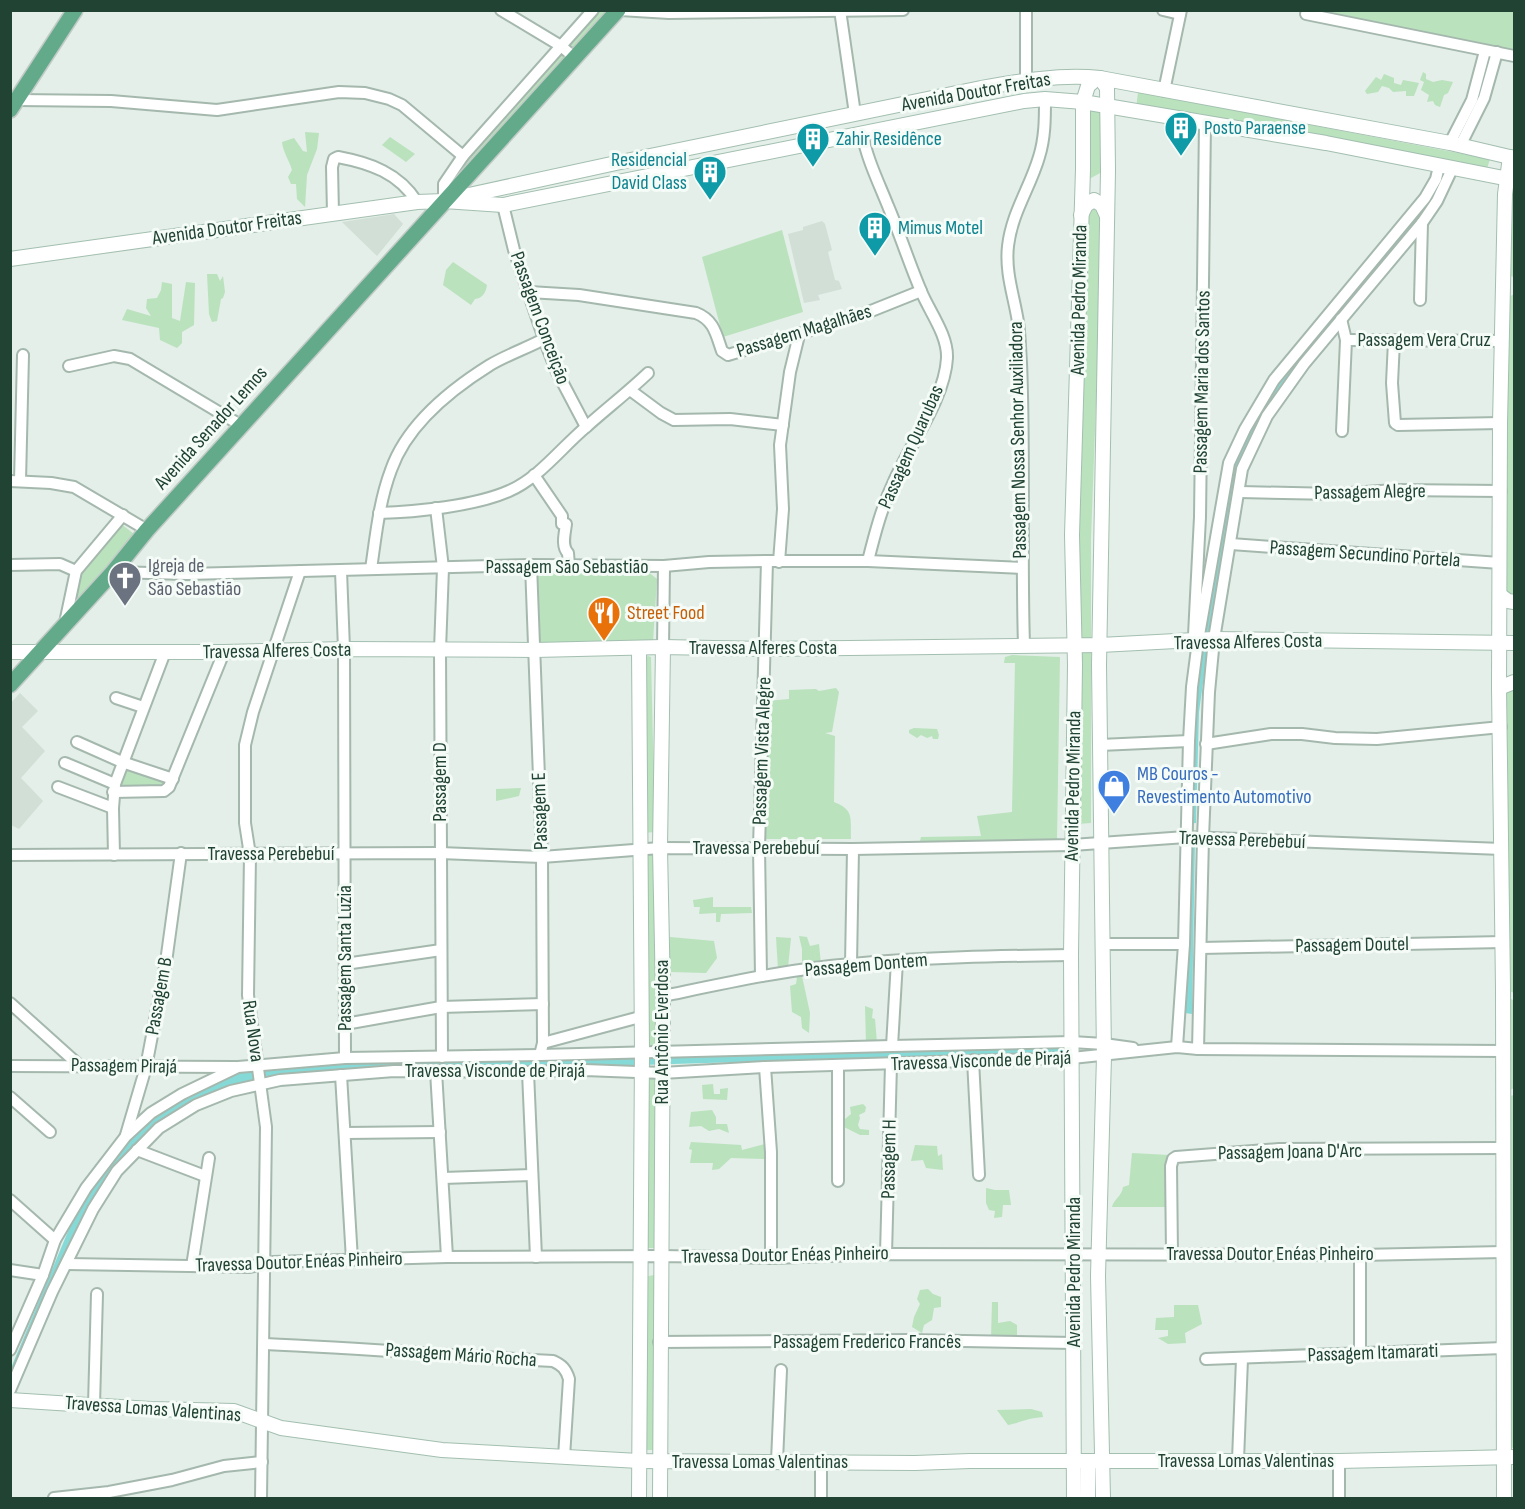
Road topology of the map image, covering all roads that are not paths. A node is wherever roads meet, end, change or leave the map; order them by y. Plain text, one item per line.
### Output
1 (75, 10) edge
2 (501, 10) edge
3 (593, 10) edge
4 (619, 10) edge
5 (903, 10) edge
6 (1026, 10) edge
7 (1163, 10) edge
8 (840, 11) edge
9 (1180, 12) edge
10 (1306, 14) dead end
11 (561, 46) junction
12 (1485, 51) junction
13 (1497, 52) junction
14 (1515, 56) edge
15 (575, 58) junction
16 (1098, 78) junction
17 (1026, 80) junction
18 (1135, 85) junction
19 (1164, 91) junction
20 (1045, 99) junction
21 (1083, 102) junction
22 (14, 105) edge
23 (1107, 107) junction
24 (1134, 111) junction
25 (855, 114) junction
26 (1205, 123) junction
27 (862, 133) junction
28 (1455, 144) junction
29 (463, 156) junction
30 (650, 156) junction
31 (1512, 158) edge
32 (616, 163) junction
33 (1446, 168) junction
34 (1083, 169) junction
35 (1108, 170) junction
36 (651, 176) junction
37 (1510, 180) edge
38 (620, 182) junction
39 (444, 201) junction
40 (417, 202) junction
41 (504, 206) junction
42 (333, 213) junction
43 (1080, 216) junction
44 (1107, 216) junction
45 (1422, 223) junction
46 (10, 259) edge
47 (1509, 275) edge
48 (921, 291) junction
49 (530, 292) junction
50 (1509, 295) edge
51 (1420, 300) dead end
52 (1337, 303) junction
53 (1343, 315) junction
54 (799, 335) junction
55 (544, 339) junction
56 (1346, 340) junction
57 (1394, 341) junction
58 (1502, 341) junction
59 (23, 355) dead end
60 (69, 366) dead end
61 (648, 373) dead end
62 (630, 390) junction
63 (1500, 423) junction
64 (783, 425) junction
65 (242, 426) junction
66 (586, 427) junction
67 (1342, 431) dead end
68 (534, 475) junction
69 (15, 481) edge
70 (1501, 491) junction
71 (1240, 492) junction
72 (436, 508) junction
73 (379, 513) junction
74 (123, 515) junction
75 (147, 530) junction
76 (1231, 544) junction
77 (767, 561) junction
78 (868, 561) junction
79 (779, 562) junction
80 (1500, 563) junction
81 (10, 565) edge
82 (531, 565) junction
83 (569, 566) junction
84 (664, 566) junction
85 (371, 568) junction
86 (443, 568) junction
87 (1021, 568) junction
88 (76, 571) junction
89 (300, 571) junction
90 (341, 571) junction
91 (113, 572) junction
92 (1500, 595) junction
93 (1515, 602) edge
94 (65, 624) junction
95 (1214, 639) junction
96 (1196, 641) junction
97 (1500, 643) junction
98 (1515, 643) edge
99 (1024, 645) junction
100 (1074, 645) junction
101 (1100, 645) junction
102 (663, 647) junction
103 (639, 648) junction
104 (344, 649) junction
105 (765, 649) junction
106 (440, 650) junction
107 (535, 650) junction
108 (272, 651) junction
109 (10, 652) edge
110 (165, 652) junction
111 (224, 652) junction
112 (40, 653) junction
113 (1515, 682) edge
114 (10, 685) edge
115 (1499, 688) junction
116 (116, 698) dead end
117 (143, 707) junction
118 (1501, 727) junction
119 (1189, 741) junction
120 (77, 742) dead end
121 (1206, 744) junction
122 (1100, 745) junction
123 (122, 762) junction
124 (65, 763) dead end
125 (173, 779) junction
126 (58, 787) dead end
127 (114, 788) junction
128 (113, 808) junction
129 (1186, 837) junction
130 (1203, 838) junction
131 (1102, 843) junction
132 (1072, 845) junction
133 (641, 848) junction
134 (660, 848) junction
135 (759, 848) junction
136 (853, 849) junction
137 (1502, 849) junction
138 (181, 853) junction
139 (440, 853) junction
140 (344, 854) junction
141 (10, 855) edge
142 (114, 855) junction
143 (250, 855) junction
144 (542, 857) junction
145 (1503, 942) junction
146 (1103, 944) junction
147 (1184, 944) junction
148 (1201, 948) junction
149 (441, 950) junction
150 (1071, 955) junction
151 (897, 961) junction
152 (345, 964) junction
153 (851, 964) junction
154 (760, 976) junction
155 (1503, 987) junction
156 (663, 996) junction
157 (1515, 997) edge
158 (10, 1003) edge
159 (543, 1004) junction
160 (441, 1007) junction
161 (640, 1017) junction
162 (345, 1024) junction
163 (1072, 1042) junction
164 (543, 1043) junction
165 (892, 1046) junction
166 (1178, 1047) junction
167 (1198, 1049) junction
168 (1104, 1050) junction
169 (1503, 1051) junction
170 (663, 1052) junction
171 (642, 1053) junction
172 (540, 1055) junction
173 (442, 1057) junction
174 (345, 1058) junction
175 (1072, 1058) junction
176 (973, 1060) junction
177 (891, 1064) junction
178 (838, 1065) junction
179 (10, 1066) edge
180 (80, 1066) junction
181 (146, 1067) junction
182 (238, 1067) junction
183 (765, 1067) junction
184 (436, 1071) junction
185 (528, 1072) junction
186 (641, 1072) junction
187 (662, 1072) junction
188 (259, 1074) junction
189 (341, 1075) junction
190 (1509, 1094) edge
191 (10, 1097) edge
192 (50, 1132) dead end
193 (440, 1132) junction
194 (345, 1133) junction
195 (126, 1136) junction
196 (1503, 1148) junction
197 (137, 1150) junction
198 (209, 1158) dead end
199 (532, 1175) junction
200 (979, 1175) dead end
201 (205, 1176) junction
202 (443, 1178) junction
203 (838, 1181) dead end
204 (10, 1200) edge
205 (55, 1240) junction
206 (1503, 1252) junction
207 (886, 1254) junction
208 (1099, 1254) junction
209 (1172, 1254) junction
210 (1073, 1255) junction
211 (1360, 1255) junction
212 (640, 1256) junction
213 (661, 1256) junction
214 (447, 1257) junction
215 (536, 1257) junction
216 (771, 1258) junction
217 (352, 1260) junction
218 (67, 1264) junction
219 (263, 1264) junction
220 (192, 1266) junction
221 (10, 1270) edge
222 (43, 1275) junction
223 (97, 1294) dead end
224 (10, 1318) edge
225 (24, 1318) junction
226 (659, 1342) junction
227 (1074, 1343) junction
228 (265, 1344) junction
229 (1503, 1348) junction
230 (10, 1350) edge
231 (1360, 1352) junction
232 (1206, 1359) dead end
233 (1242, 1359) junction
234 (780, 1370) dead end
235 (10, 1390) edge
236 (10, 1400) edge
237 (94, 1405) junction
238 (262, 1421) junction
239 (564, 1457) junction
240 (1510, 1457) edge
241 (1238, 1460) junction
242 (639, 1461) junction
243 (660, 1461) junction
244 (777, 1461) junction
245 (1082, 1461) junction
246 (1103, 1461) junction
247 (1339, 1461) junction
248 (262, 1462) junction
249 (821, 1462) junction
250 (54, 1498) edge
251 (261, 1498) edge
252 (639, 1498) edge
253 (660, 1498) edge
254 (822, 1498) edge
255 (1074, 1498) edge
256 (1088, 1498) edge
257 (1103, 1498) edge
258 (1339, 1498) edge
259 (1504, 1498) edge

1 - 22 main road
2 - 11 street
3 - 11 street, Avenida Senador Lemos
4 - 8 street
4 - 15 main road, Avenida Senador Lemos
5 - 8 street
6 - 17 street
7 - 9 street
8 - 25 street
9 - 19 street
10 - 12 street
11 - 15 street
11 - 29 street, Avenida Senador Lemos
12 - 13 street
12 - 28 street
13 - 14 street
13 - 28 street
15 - 39 main road, Avenida Senador Lemos
16 - 17 main road, Avenida Doutor Freitas
16 - 18 main road, Avenida Doutor Freitas
16 - 21 main road
16 - 23 main road, Avenida Pedro Miranda
17 - 25 main road, Avenida Doutor Freitas
18 - 19 main road, Avenida Doutor Freitas
18 - 24 main road
19 - 28 main road, Avenida Doutor Freitas
20 - 21 main road, Avenida Doutor Freitas
20 - 27 main road, Avenida Doutor Freitas
20 - 87 street, Passagem Nossa Senhor Auxiliadora
21 - 23 main road, Avenida Doutor Freitas
21 - 34 main road, Avenida Pedro Miranda
22 - 29 street
23 - 24 main road, Avenida Doutor Freitas
23 - 35 main road, Avenida Pedro Miranda
24 - 26 main road, Avenida Doutor Freitas
25 - 30 main road, Avenida Doutor Freitas
26 - 33 main road, Avenida Doutor Freitas
26 - 96 street, Passagem Maria dos Santos
27 - 36 main road, Avenida Doutor Freitas
27 - 48 street, Passagem Quarubas
28 - 31 main road, Avenida Doutor Freitas
29 - 39 street, Avenida Senador Lemos
30 - 32 main road, Avenida Doutor Freitas
30 - 36 main road
31 - 37 main road, Avenida Doutor Freitas
32 - 38 main road
32 - 39 main road, Avenida Doutor Freitas
33 - 37 main road, Avenida Doutor Freitas
33 - 45 street
33 - 52 street
34 - 35 main road
34 - 43 main road, Avenida Pedro Miranda
35 - 44 main road, Avenida Pedro Miranda
36 - 38 main road, Avenida Doutor Freitas
37 - 47 main road
38 - 41 main road, Avenida Doutor Freitas
39 - 40 main road, Avenida Doutor Freitas
39 - 41 main road, Avenida Doutor Freitas
39 - 65 main road, Avenida Senador Lemos
40 - 42 main road, Avenida Doutor Freitas
40 - 42 street
41 - 49 street, Passagem Conceição
42 - 46 main road, Avenida Doutor Freitas
43 - 44 main road
43 - 100 main road, Avenida Pedro Miranda
44 - 101 main road, Avenida Pedro Miranda
45 - 51 street
45 - 53 street
47 - 50 main road
48 - 54 street, Passagem Magalhães
48 - 78 street, Passagem Quarubas
49 - 54 street, Passagem Magalhães
49 - 55 street, Passagem Conceição
50 - 58 main road
52 - 53 street
52 - 96 street
53 - 56 street
53 - 71 street
54 - 64 street
55 - 66 street, Passagem Conceição
55 - 73 street
56 - 57 street, Passagem Vera Cruz
56 - 67 street
57 - 58 street, Passagem Vera Cruz
57 - 63 street
58 - 63 main road
59 - 69 street
60 - 65 street
61 - 62 street
62 - 64 street
62 - 66 street
63 - 70 main road
64 - 79 street
65 - 75 main road, Avenida Senador Lemos
66 - 68 street
68 - 72 street
68 - 83 street
69 - 74 street
70 - 71 street, Passagem Alegre
70 - 80 main road
71 - 76 street
72 - 73 street
72 - 86 street, Passagem D
73 - 85 street
74 - 75 street
74 - 88 street
75 - 91 main road, Avenida Senador Lemos
76 - 80 street, Passagem Secundino Portela
76 - 95 street
77 - 79 street, Passagem São Sebastião
77 - 84 street, Passagem São Sebastião
77 - 105 street, Passagem Vista Alegre
78 - 79 street, Passagem São Sebastião
78 - 87 street, Passagem São Sebastião
80 - 92 main road
81 - 88 street
82 - 83 street, Passagem São Sebastião
82 - 86 street, Passagem São Sebastião
82 - 107 street, Passagem E
83 - 84 street, Passagem São Sebastião
84 - 102 street, Rua Antônio Everdosa
85 - 86 street, Passagem São Sebastião
85 - 90 street, Passagem São Sebastião
86 - 106 street, Passagem D
87 - 99 street, Passagem Nossa Senhor Auxiliadora
88 - 94 street
89 - 90 street, Passagem São Sebastião
89 - 91 street, Passagem São Sebastião
89 - 108 street, Rua Nova
90 - 104 street, Passagem Santa Luzia
91 - 94 main road, Avenida Senador Lemos
92 - 93 main road
92 - 97 main road
94 - 112 main road, Avenida Senador Lemos
95 - 96 main road, Travessa Alferes Costa
95 - 97 main road, Travessa Alferes Costa
95 - 121 street
96 - 101 main road, Travessa Alferes Costa
96 - 119 street
97 - 98 main road, Travessa Alferes Costa
97 - 115 main road
99 - 100 main road, Travessa Alferes Costa
99 - 105 main road, Travessa Alferes Costa
100 - 101 main road, Travessa Alferes Costa
100 - 132 main road, Avenida Pedro Miranda
101 - 122 main road, Avenida Pedro Miranda
102 - 103 main road, Travessa Alferes Costa
102 - 105 main road, Travessa Alferes Costa
102 - 134 main road, Rua Antônio Everdosa
103 - 107 main road, Travessa Alferes Costa
103 - 133 main road, Rua Antônio Everdosa
104 - 106 main road, Travessa Alferes Costa
104 - 108 main road, Travessa Alferes Costa
104 - 140 street, Passagem Santa Luzia
105 - 135 street, Passagem Vista Alegre
106 - 107 main road, Travessa Alferes Costa
106 - 139 street, Passagem D
107 - 144 street, Passagem E
108 - 111 main road, Travessa Alferes Costa
108 - 143 street, Rua Nova
109 - 112 main road, Travessa Alferes Costa
110 - 111 main road, Travessa Alferes Costa
110 - 112 main road, Travessa Alferes Costa
110 - 117 street
111 - 125 street
112 - 114 main road, Avenida Senador Lemos
113 - 115 main road
115 - 118 main road
116 - 117 street
117 - 123 street
118 - 121 street
118 - 137 main road
119 - 122 street
119 - 129 street
120 - 123 street
121 - 130 street
122 - 131 main road, Avenida Pedro Miranda
123 - 125 street
123 - 127 street
124 - 127 street
125 - 127 street
126 - 128 street
127 - 128 street
128 - 142 street
129 - 130 street, Travessa Perebebuí
129 - 131 street, Travessa Perebebuí
129 - 147 street
130 - 137 street, Travessa Perebebuí
130 - 148 street
131 - 132 street, Travessa Perebebuí
131 - 146 main road, Avenida Pedro Miranda
132 - 136 street, Travessa Perebebuí
132 - 150 main road, Avenida Pedro Miranda
133 - 134 street, Travessa Perebebuí
133 - 144 street, Travessa Perebebuí
133 - 161 main road, Rua Antônio Everdosa
134 - 135 street, Travessa Perebebuí
134 - 156 main road, Rua Antônio Everdosa
135 - 136 street, Travessa Perebebuí
135 - 154 street, Passagem Vista Alegre
136 - 153 street
137 - 145 main road
138 - 142 street, Travessa Perebebuí
138 - 143 street, Travessa Perebebuí
138 - 181 street, Passagem B
139 - 140 street, Travessa Perebebuí
139 - 144 street, Travessa Perebebuí
139 - 149 street, Passagem D
140 - 143 street, Travessa Perebebuí
140 - 152 street, Passagem Santa Luzia
141 - 142 street, Travessa Perebebuí
143 - 188 street, Rua Nova
144 - 159 street, Passagem E
145 - 148 street, Passagem Doutel
145 - 155 main road
146 - 147 street
146 - 168 main road, Avenida Pedro Miranda
147 - 166 street
148 - 167 street
149 - 152 street
149 - 160 street, Passagem D
150 - 151 street, Passagem Dontem
150 - 163 main road, Avenida Pedro Miranda
151 - 153 street, Passagem Dontem
151 - 165 street
152 - 162 street, Passagem Santa Luzia
153 - 154 street, Passagem Dontem
154 - 156 street, Passagem Dontem
155 - 157 main road
155 - 169 main road
156 - 170 main road, Rua Antônio Everdosa
158 - 180 street
159 - 160 street
159 - 164 street, Passagem E
160 - 162 street
160 - 173 street, Passagem D
161 - 164 street
161 - 171 main road, Rua Antônio Everdosa
162 - 174 street, Passagem Santa Luzia
163 - 165 street, Travessa Visconde de Pirajá
163 - 168 street, Travessa Visconde de Pirajá
163 - 175 main road, Avenida Pedro Miranda
164 - 172 street, Passagem E
165 - 170 street, Travessa Visconde de Pirajá
166 - 167 street, Travessa Visconde de Pirajá
166 - 168 street, Travessa Visconde de Pirajá
167 - 169 street, Travessa Visconde de Pirajá
168 - 175 street, Travessa Visconde de Pirajá
168 - 208 main road, Avenida Pedro Miranda
169 - 190 main road
170 - 171 street, Travessa Visconde de Pirajá
170 - 187 main road, Rua Antônio Everdosa
171 - 172 street, Travessa Visconde de Pirajá
171 - 186 main road, Rua Antônio Everdosa
172 - 173 street, Travessa Visconde de Pirajá
173 - 174 street, Travessa Visconde de Pirajá
174 - 188 street, Travessa Visconde de Pirajá
175 - 176 street, Travessa Visconde de Pirajá
175 - 210 main road, Avenida Pedro Miranda
176 - 177 street, Travessa Visconde de Pirajá
176 - 200 street
177 - 178 street, Travessa Visconde de Pirajá
177 - 207 street, Passagem H
178 - 183 street, Travessa Visconde de Pirajá
178 - 203 street
179 - 180 street, Passagem Pirajá
180 - 181 street, Passagem Pirajá
181 - 182 street, Passagem Pirajá
181 - 195 street, Passagem B
182 - 188 street, Travessa Visconde de Pirajá
182 - 195 street, Travessa Visconde de Pirajá
183 - 187 street, Travessa Visconde de Pirajá
183 - 216 street
184 - 185 street, Travessa Visconde de Pirajá
184 - 189 street, Travessa Visconde de Pirajá
184 - 193 street
185 - 186 street, Travessa Visconde de Pirajá
185 - 199 street
186 - 187 street, Travessa Visconde de Pirajá
186 - 212 main road, Rua Antônio Everdosa
187 - 213 main road, Rua Antônio Everdosa
188 - 189 street, Travessa Visconde de Pirajá
188 - 197 street, Travessa Visconde de Pirajá
188 - 219 street, Rua Nova
189 - 194 street
190 - 196 main road
191 - 192 street
193 - 194 street
193 - 202 street
194 - 217 street
195 - 205 street, Travessa Visconde de Pirajá
196 - 206 main road
196 - 209 street, Passagem Joana D'Arc
197 - 201 street
197 - 218 street, Travessa Visconde de Pirajá
198 - 201 street
199 - 202 street
199 - 215 street
201 - 220 street
202 - 214 street
204 - 205 street
205 - 222 street, Travessa Visconde de Pirajá
206 - 211 street, Travessa Doutor Enéas Pinheiro
206 - 229 main road
207 - 210 street, Travessa Doutor Enéas Pinheiro
207 - 216 street, Travessa Doutor Enéas Pinheiro
208 - 209 street, Travessa Doutor Enéas Pinheiro
208 - 210 street, Travessa Doutor Enéas Pinheiro
208 - 246 main road, Avenida Pedro Miranda
209 - 211 street, Travessa Doutor Enéas Pinheiro
210 - 227 main road, Avenida Pedro Miranda
211 - 231 street
212 - 213 street, Travessa Doutor Enéas Pinheiro
212 - 215 street, Travessa Doutor Enéas Pinheiro
212 - 242 main road, Rua Antônio Everdosa
213 - 216 street, Travessa Doutor Enéas Pinheiro
213 - 226 main road, Rua Antônio Everdosa
214 - 215 street, Travessa Doutor Enéas Pinheiro
214 - 217 street, Travessa Doutor Enéas Pinheiro
217 - 219 street, Travessa Doutor Enéas Pinheiro
218 - 220 street, Travessa Doutor Enéas Pinheiro
218 - 235 street, Travessa Visconde de Pirajá
219 - 220 street, Travessa Doutor Enéas Pinheiro
219 - 228 street, Rua Nova
221 - 222 street
222 - 225 street, Travessa Visconde de Pirajá
223 - 237 street
224 - 225 street
225 - 230 street, Travessa Visconde de Pirajá
226 - 227 street, Passagem Frederico Francês
226 - 243 main road, Rua Antônio Everdosa
227 - 245 main road, Avenida Pedro Miranda
228 - 238 street, Rua Nova
228 - 239 street, Passagem Mário Rocha
229 - 231 street, Passagem Itamarati
229 - 240 main road
231 - 233 street, Passagem Itamarati
232 - 233 street, Passagem Itamarati
233 - 241 street
234 - 244 street
236 - 237 main road, Travessa Lomas Valentinas
237 - 238 main road, Travessa Lomas Valentinas
238 - 239 main road, Travessa Lomas Valentinas
238 - 248 street, Rua Nova
239 - 242 main road, Travessa Lomas Valentinas
240 - 247 main road, Travessa Lomas Valentinas
240 - 259 main road
241 - 246 main road, Travessa Lomas Valentinas
241 - 247 main road, Travessa Lomas Valentinas
242 - 243 main road, Travessa Lomas Valentinas
242 - 252 main road, Rua Antônio Everdosa
243 - 244 main road, Travessa Lomas Valentinas
243 - 253 main road, Rua Antônio Everdosa
244 - 249 main road, Travessa Lomas Valentinas
245 - 246 main road, Travessa Lomas Valentinas
245 - 249 main road, Travessa Lomas Valentinas
245 - 255 main road, Avenida Pedro Miranda
245 - 256 main road, Avenida Pedro Miranda
246 - 257 main road, Avenida Pedro Miranda
247 - 258 street
248 - 250 street
248 - 251 street, Rua Nova
249 - 254 street

